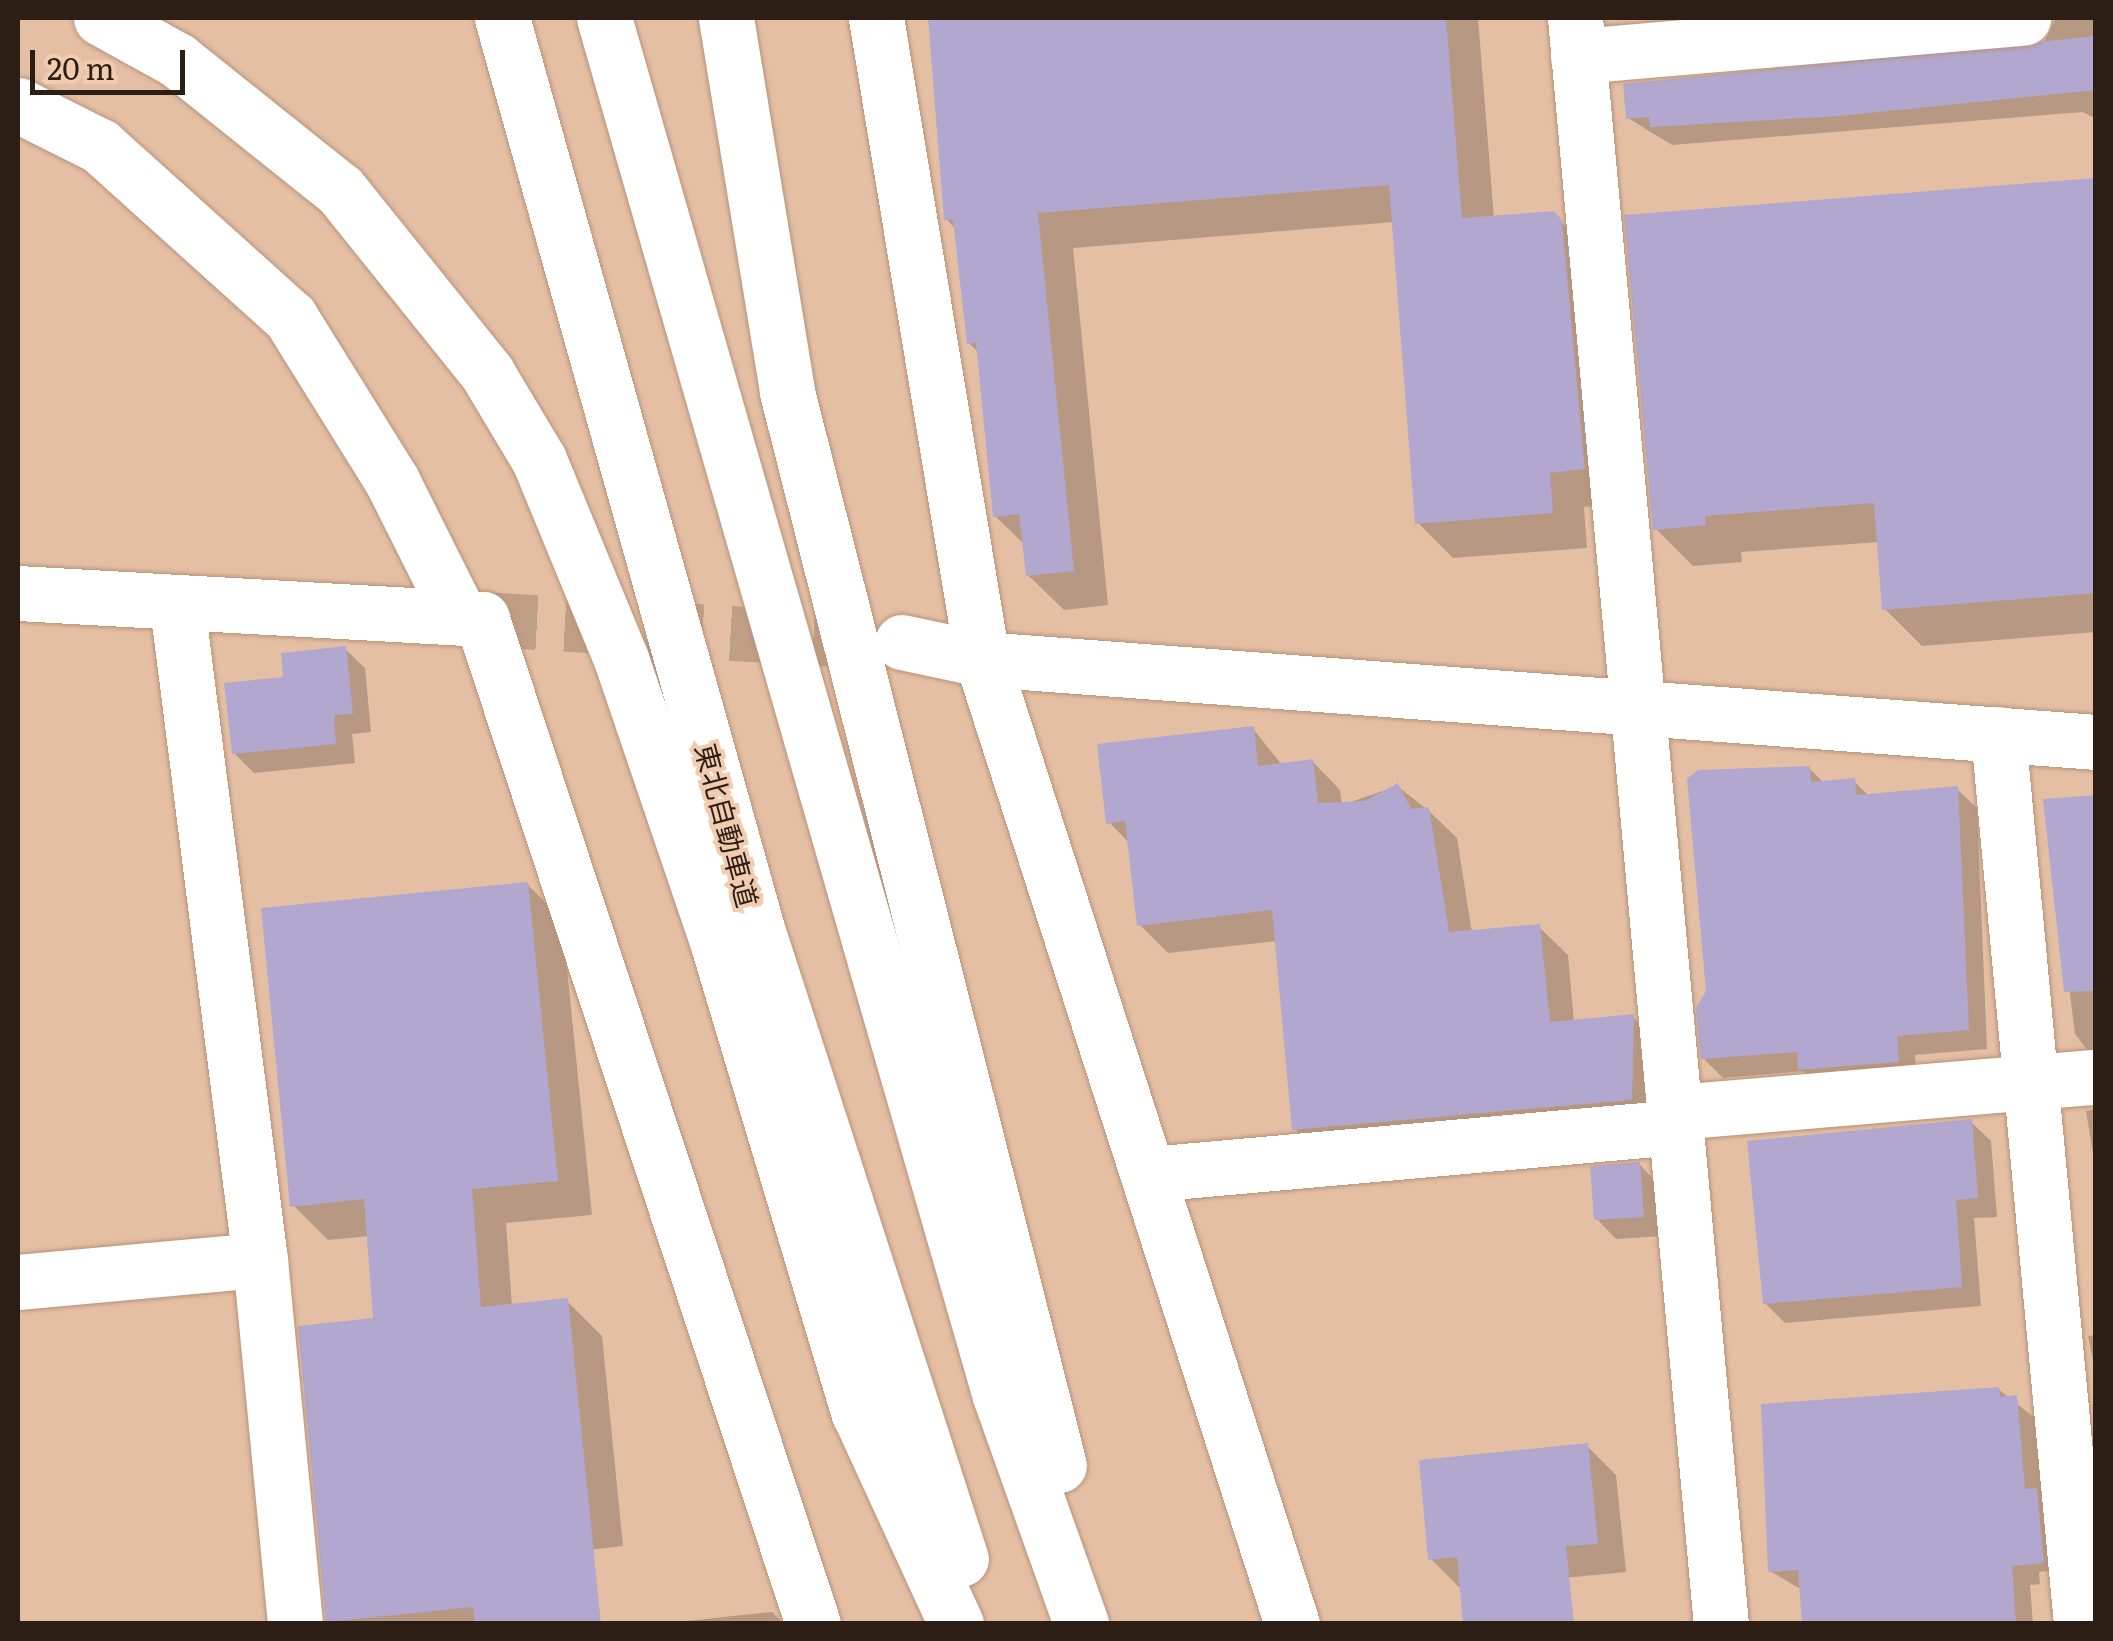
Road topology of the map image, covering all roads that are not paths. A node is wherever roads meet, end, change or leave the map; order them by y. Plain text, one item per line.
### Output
1 (101, 18) edge
2 (502, 18) edge
3 (604, 18) edge
4 (726, 18) edge
5 (876, 18) edge
6 (2023, 18) edge
7 (1577, 37) edge
8 (18, 105) edge
9 (18, 593) edge
10 (177, 605) junction
11 (460, 617) junction
12 (902, 642) tunnel mouth
13 (982, 659) junction
14 (1639, 702) junction
15 (1998, 734) junction
16 (2096, 742) edge
17 (2096, 1077) edge
18 (2030, 1082) junction
19 (1676, 1119) junction
20 (1150, 1174) junction
21 (260, 1260) junction
22 (18, 1282) edge
23 (295, 1624) edge
24 (812, 1624) edge
25 (956, 1624) edge
26 (982, 1624) edge
27 (1081, 1624) edge
28 (1100, 1624) edge
29 (1292, 1624) edge
30 (1721, 1624) edge
31 (2081, 1624) edge

1 - 25 main road
2 - 26 main road, 東北自動車道
3 - 27 main road
4 - 28 main road
5 - 13 main road
6 - 7 main road
7 - 14 main road
8 - 11 main road
9 - 10 main road
10 - 11 main road
10 - 21 main road
11 - 24 main road
12 - 13 main road
13 - 14 main road
13 - 20 main road
14 - 15 main road
14 - 19 main road
15 - 16 main road
15 - 18 main road
17 - 18 main road
18 - 19 main road
18 - 31 main road
19 - 20 main road
19 - 30 main road
20 - 29 main road
21 - 22 main road
21 - 23 main road

